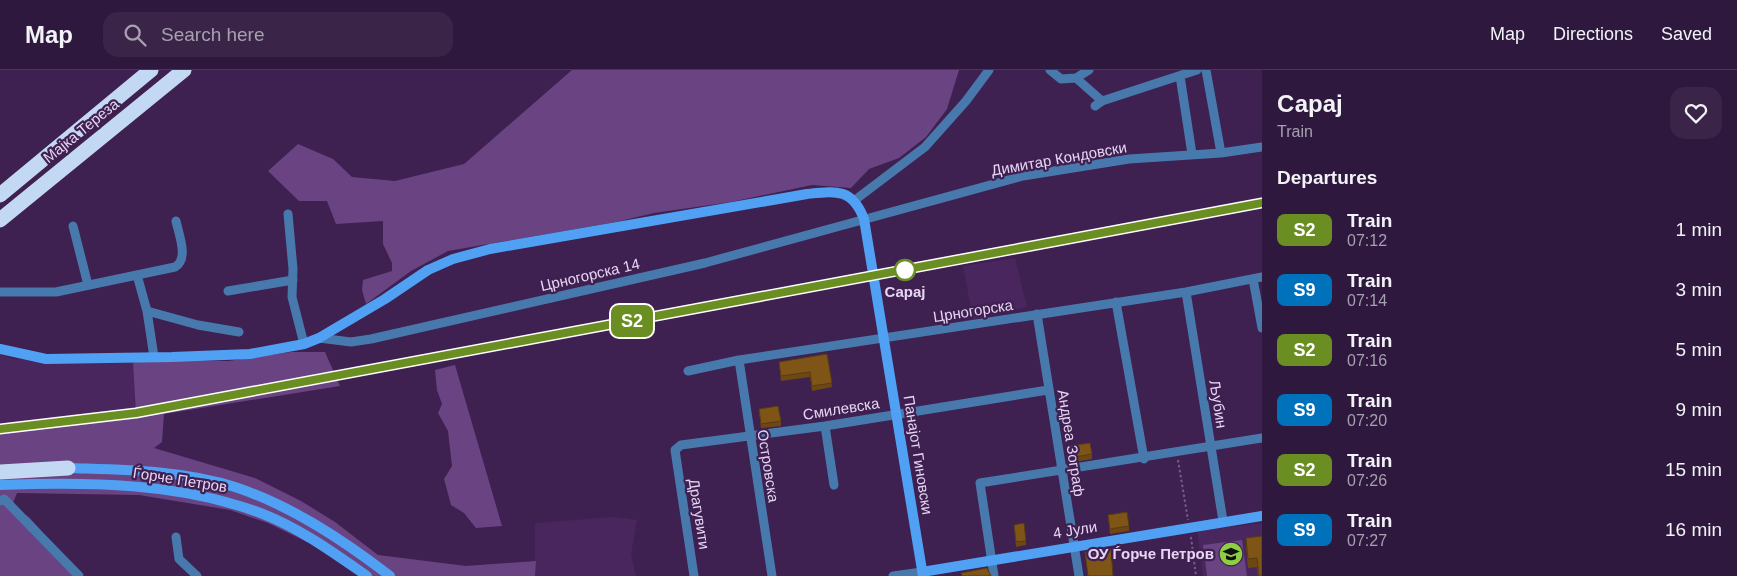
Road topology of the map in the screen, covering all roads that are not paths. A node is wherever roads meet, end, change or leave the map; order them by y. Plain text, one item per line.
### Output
1 (150, 70) edge
2 (184, 70) edge
3 (989, 70) edge
4 (1050, 70) edge
5 (1089, 70) edge
6 (1197, 70) edge
7 (1206, 70) edge
8 (1180, 76) junction
9 (1076, 78) junction
10 (1262, 147) edge
11 (1221, 153) junction
12 (1192, 154) junction
13 (0, 194) edge
14 (855, 200) junction
15 (288, 214) dead end
16 (864, 219) junction
17 (0, 220) edge
18 (176, 221) dead end
19 (72, 226) dead end
20 (137, 275) junction
21 (1257, 278) edge
22 (293, 280) junction
23 (88, 286) junction
24 (228, 291) dead end
25 (0, 292) edge
26 (1186, 292) junction
27 (1116, 302) junction
28 (147, 310) junction
29 (1037, 314) junction
30 (1262, 328) edge
31 (239, 332) dead end
32 (319, 338) junction
33 (884, 339) junction
34 (304, 344) junction
35 (0, 349) edge
36 (154, 358) junction
37 (739, 360) junction
38 (688, 371) dead end
39 (1048, 390) junction
40 (895, 414) junction
41 (825, 426) junction
42 (750, 436) junction
43 (1262, 438) edge
44 (1211, 447) junction
45 (676, 455) joint
46 (1144, 459) junction
47 (0, 464) edge
48 (68, 468) junction
49 (1060, 470) junction
50 (0, 472) edge
51 (0, 485) edge
52 (834, 485) dead end
53 (0, 501) edge
54 (1262, 516) edge
55 (1223, 521) junction
56 (176, 538) dead end
57 (1074, 545) junction
58 (992, 559) junction
59 (922, 574) edge
60 (80, 576) edge
61 (197, 576) edge
62 (367, 576) edge
63 (390, 576) edge
64 (694, 576) edge
65 (772, 576) edge
66 (892, 576) edge
67 (994, 576) edge
68 (1079, 576) edge

1 - 13 highway, Мајка Тереза
2 - 17 highway, Мајка Тереза
3 - 14 street
4 - 9 street
5 - 9 street
6 - 8 street
7 - 11 street
8 - 9 street
8 - 12 street
10 - 11 street, Димитар Кондовски
11 - 12 street, Димитар Кондовски
12 - 16 street, Димитар Кондовски
14 - 16 main road, Панајот Гиновски
14 - 32 main road
15 - 22 street
16 - 32 street, Црногорска 14
16 - 33 main road, Панајот Гиновски
18 - 20 street
19 - 23 street
20 - 23 street
20 - 28 street
21 - 26 street, Црногорска
21 - 30 street
22 - 24 street
22 - 34 street
23 - 25 street
26 - 27 street, Црногорска
26 - 44 street, Љубин
27 - 29 street, Црногорска
27 - 46 street
28 - 31 street
28 - 36 street
29 - 33 street, Црногорска
29 - 39 street, Андреа Зограф
32 - 34 main road
33 - 37 street, Црногорска
33 - 40 main road, Панајот Гиновски
34 - 36 main road
35 - 36 main road
37 - 38 street, Црногорска
37 - 42 street, Островска
39 - 40 street, Смилевска
39 - 49 street, Андреа Зограф
40 - 41 street, Смилевска
40 - 59 main road, Панајот Гиновски
41 - 42 street, Смилевска
41 - 52 street
42 - 45 street, Смилевска
42 - 65 street, Островска
43 - 44 street
44 - 46 street
44 - 55 street, Љубин
45 - 64 street, Драгувити
46 - 49 street
47 - 48 highway
48 - 50 highway
48 - 63 main road, Ѓорче Петров
49 - 57 street, Андреа Зограф
49 - 58 street
51 - 62 main road, Ѓорче Петров
53 - 60 street
54 - 55 main road, 4 Јули
55 - 57 main road, 4 Јули
56 - 61 street
57 - 58 main road, 4 Јули
57 - 68 street, Андреа Зограф
58 - 59 main road, 4 Јули
58 - 67 street
59 - 66 street, 4 Јули

